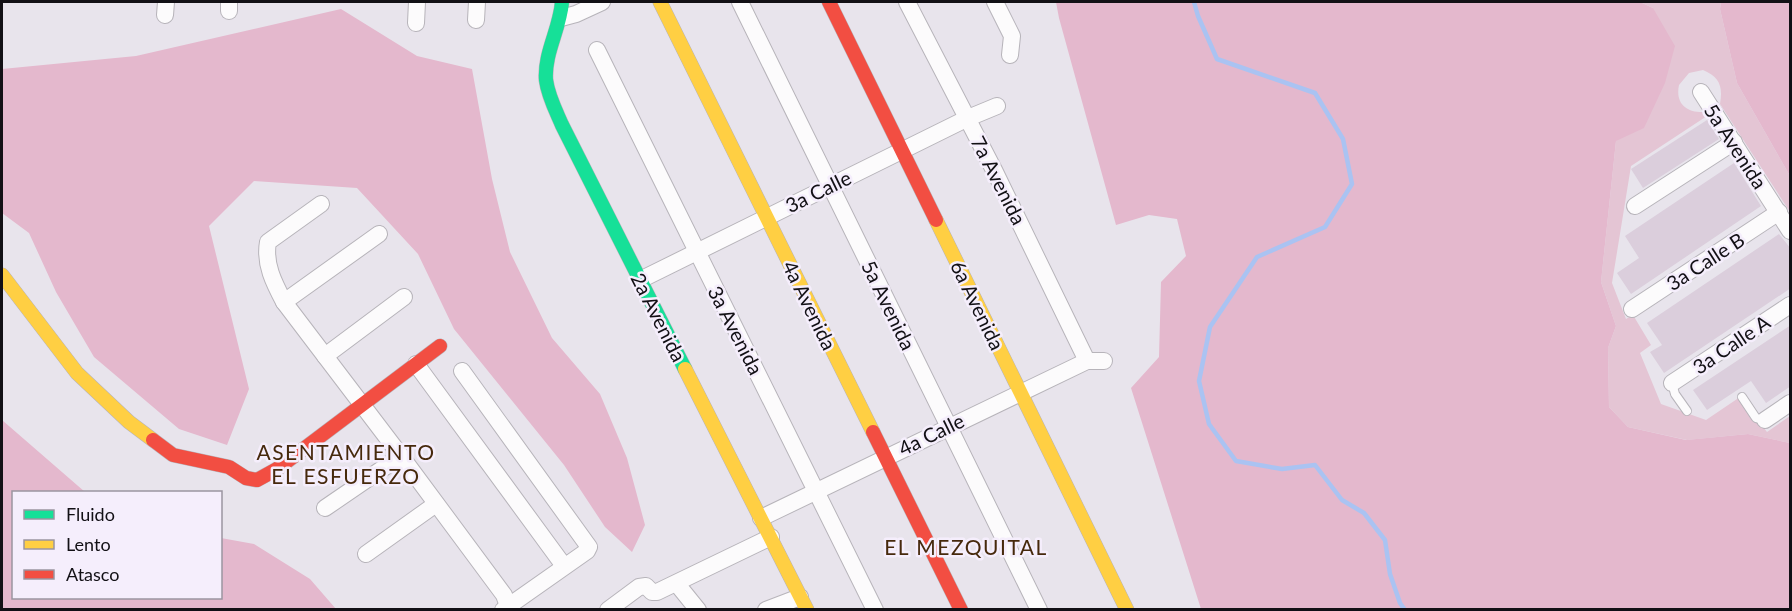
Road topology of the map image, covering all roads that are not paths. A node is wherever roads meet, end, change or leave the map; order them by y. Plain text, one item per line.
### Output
1 (417, 2) edge
2 (477, 2) edge
3 (602, 2) edge
4 (660, 2) edge
5 (740, 2) edge
6 (829, 2) edge
7 (907, 2) edge
8 (995, 2) edge
9 (561, 10) edge
10 (476, 20) dead end
11 (416, 23) dead end
12 (597, 50) dead end
13 (1010, 55) dead end
14 (1701, 92) dead end
15 (997, 106) dead end
16 (968, 118) junction
17 (1734, 142) junction
18 (902, 150) junction
19 (830, 185) junction
20 (321, 204) dead end
21 (1635, 206) dead end
22 (1779, 213) junction
23 (766, 217) junction
24 (1791, 231) edge
25 (379, 234) dead end
26 (697, 253) junction
27 (2, 275) edge
28 (640, 280) junction
29 (404, 297) dead end
30 (284, 302) junction
31 (1791, 305) edge
32 (1632, 309) dead end
33 (440, 346) dead end
34 (325, 356) junction
35 (1087, 360) junction
36 (1104, 361) dead end
37 (416, 364) junction
38 (462, 371) dead end
39 (1672, 383) joint
40 (1020, 392) junction
41 (1742, 397) dead end
42 (1791, 403) edge
43 (362, 406) junction
44 (1687, 411) dead end
45 (1766, 420) joint
46 (949, 426) junction
47 (401, 456) junction
48 (885, 457) junction
49 (816, 490) junction
50 (436, 504) junction
51 (325, 508) dead end
52 (761, 518) junction
53 (771, 537) junction
54 (366, 554) dead end
55 (564, 566) junction
56 (677, 584) junction
57 (803, 603) edge
58 (506, 608) edge
59 (608, 609) edge
60 (698, 609) edge
61 (766, 609) edge
62 (875, 609) edge
63 (961, 609) edge
64 (1039, 609) edge
65 (1127, 609) edge

1 - 11 street
2 - 10 street
3 - 9 street
4 - 23 street, 4a Avenida
5 - 19 street, 5a Avenida
6 - 18 street, 6a Avenida
7 - 16 street, 7a Avenida
8 - 13 street
9 - 28 street, 2a Avenida
12 - 26 street, 3a Avenida
14 - 17 street, 5a Avenida
15 - 16 street, 3a Calle
16 - 18 street, 3a Calle
16 - 35 street, 7a Avenida
17 - 21 street
17 - 22 street, 5a Avenida
18 - 19 street, 3a Calle
18 - 40 street, 6a Avenida
19 - 23 street, 3a Calle
19 - 46 street, 5a Avenida
20 - 30 street
22 - 24 street, 5a Avenida
22 - 32 street, 3a Calle B
23 - 26 street, 3a Calle
23 - 48 street, 4a Avenida
25 - 30 street
26 - 28 street, 3a Calle
26 - 49 street, 3a Avenida
27 - 43 street
28 - 52 street, 2a Avenida
29 - 34 street
30 - 34 street
31 - 39 street, 3a Calle A
33 - 37 street
34 - 43 street
35 - 36 street, 4a Calle
35 - 40 street, 4a Calle
37 - 43 street
37 - 55 street
38 - 55 street
39 - 44 lane
40 - 46 street, 4a Calle
40 - 65 street, 6a Avenida
41 - 45 lane
42 - 45 street
43 - 47 street
46 - 48 street, 4a Calle
46 - 64 street, 5a Avenida
47 - 50 street
47 - 51 street
48 - 49 street, 4a Calle
48 - 63 street, 4a Avenida
49 - 52 street, 4a Calle
49 - 62 street, 3a Avenida
50 - 54 street
50 - 58 street
52 - 53 street, 2a Avenida
53 - 56 street
53 - 57 street, 2a Avenida
55 - 58 street
56 - 59 street
56 - 60 street
57 - 61 street

